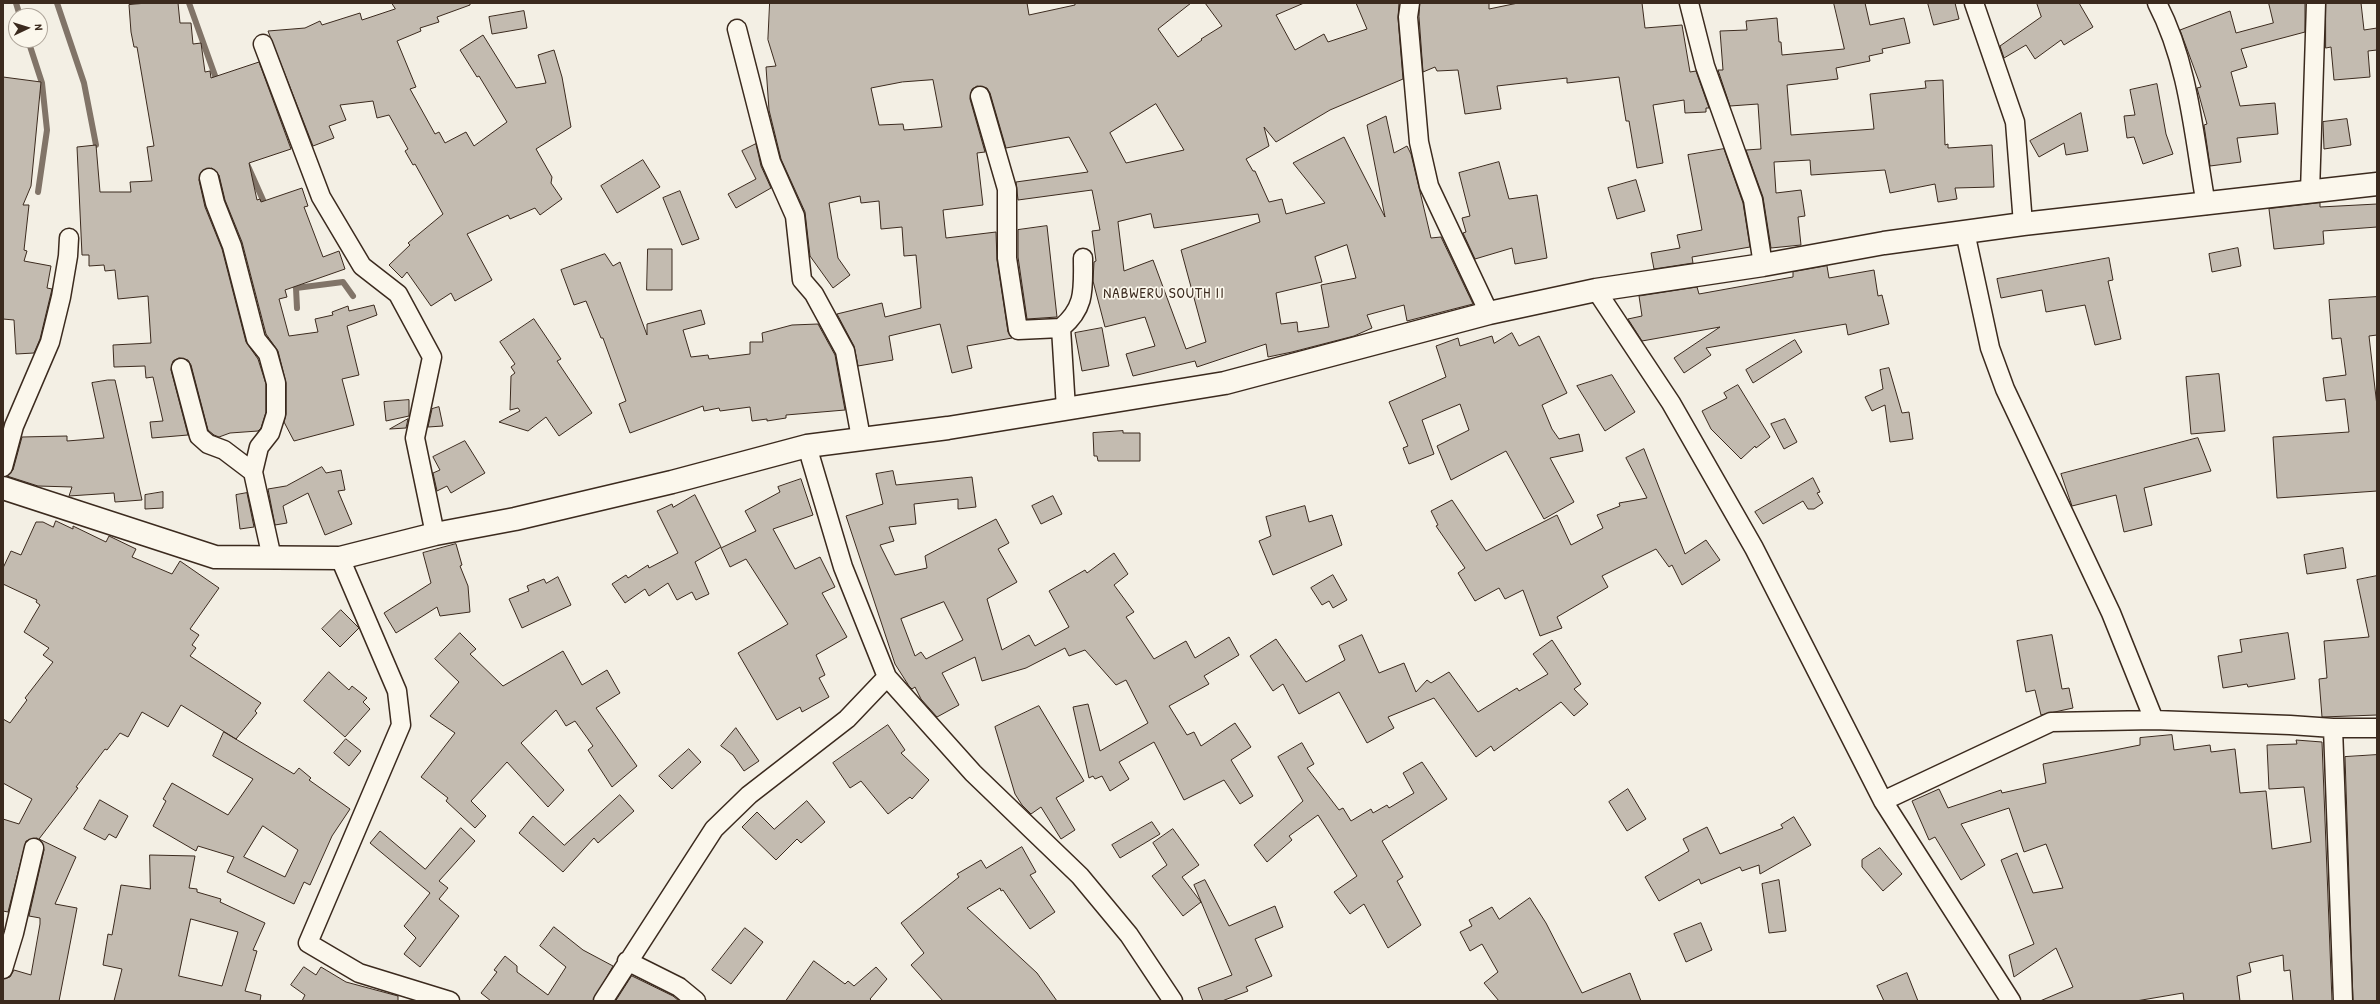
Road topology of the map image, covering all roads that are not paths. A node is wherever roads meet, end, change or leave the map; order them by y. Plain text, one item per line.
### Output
1 (1410, 3) edge
2 (1689, 3) edge
3 (1974, 3) edge
4 (2157, 3) edge
5 (2316, 3) edge
6 (737, 29) dead end
7 (263, 44) dead end
8 (980, 96) dead end
9 (209, 178) dead end
10 (2377, 184) edge
11 (2310, 192) junction
12 (2206, 205) junction
13 (2023, 224) junction
14 (1965, 232) junction
15 (69, 238) dead end
16 (1083, 258) dead end
17 (1763, 265) junction
18 (1596, 290) junction
19 (1489, 313) junction
20 (1061, 328) junction
21 (181, 368) dead end
22 (1066, 409) junction
23 (861, 438) junction
24 (807, 446) junction
25 (3, 467) edge
26 (253, 472) junction
27 (3, 488) edge
28 (435, 534) junction
29 (272, 558) junction
30 (340, 558) junction
31 (887, 677) junction
32 (2154, 720) junction
33 (2333, 728) junction
34 (2377, 728) edge
35 (1883, 801) junction
36 (34, 848) dead end
37 (627, 961) junction
38 (3, 969) edge
39 (450, 1001) edge
40 (603, 1001) edge
41 (696, 1001) edge
42 (1173, 1001) edge
43 (2011, 1001) edge
44 (2343, 1001) edge

1 - 19 street
2 - 17 street
3 - 13 street
4 - 12 street
5 - 11 street
6 - 23 street
7 - 28 street
8 - 20 street
9 - 26 street
10 - 11 street
11 - 12 street
12 - 13 street
13 - 14 street
14 - 17 street
14 - 32 street
15 - 25 street
16 - 20 street
17 - 18 street
18 - 19 street
18 - 35 street
19 - 22 street
20 - 22 street
21 - 26 street
22 - 23 street
23 - 24 street
24 - 28 street
24 - 31 street
26 - 29 street
27 - 29 street
28 - 30 street
29 - 30 street
30 - 39 street
31 - 37 street
31 - 42 street
32 - 33 street
32 - 35 street
33 - 34 street
33 - 44 street
35 - 43 street
36 - 38 street
37 - 40 street
37 - 41 street

